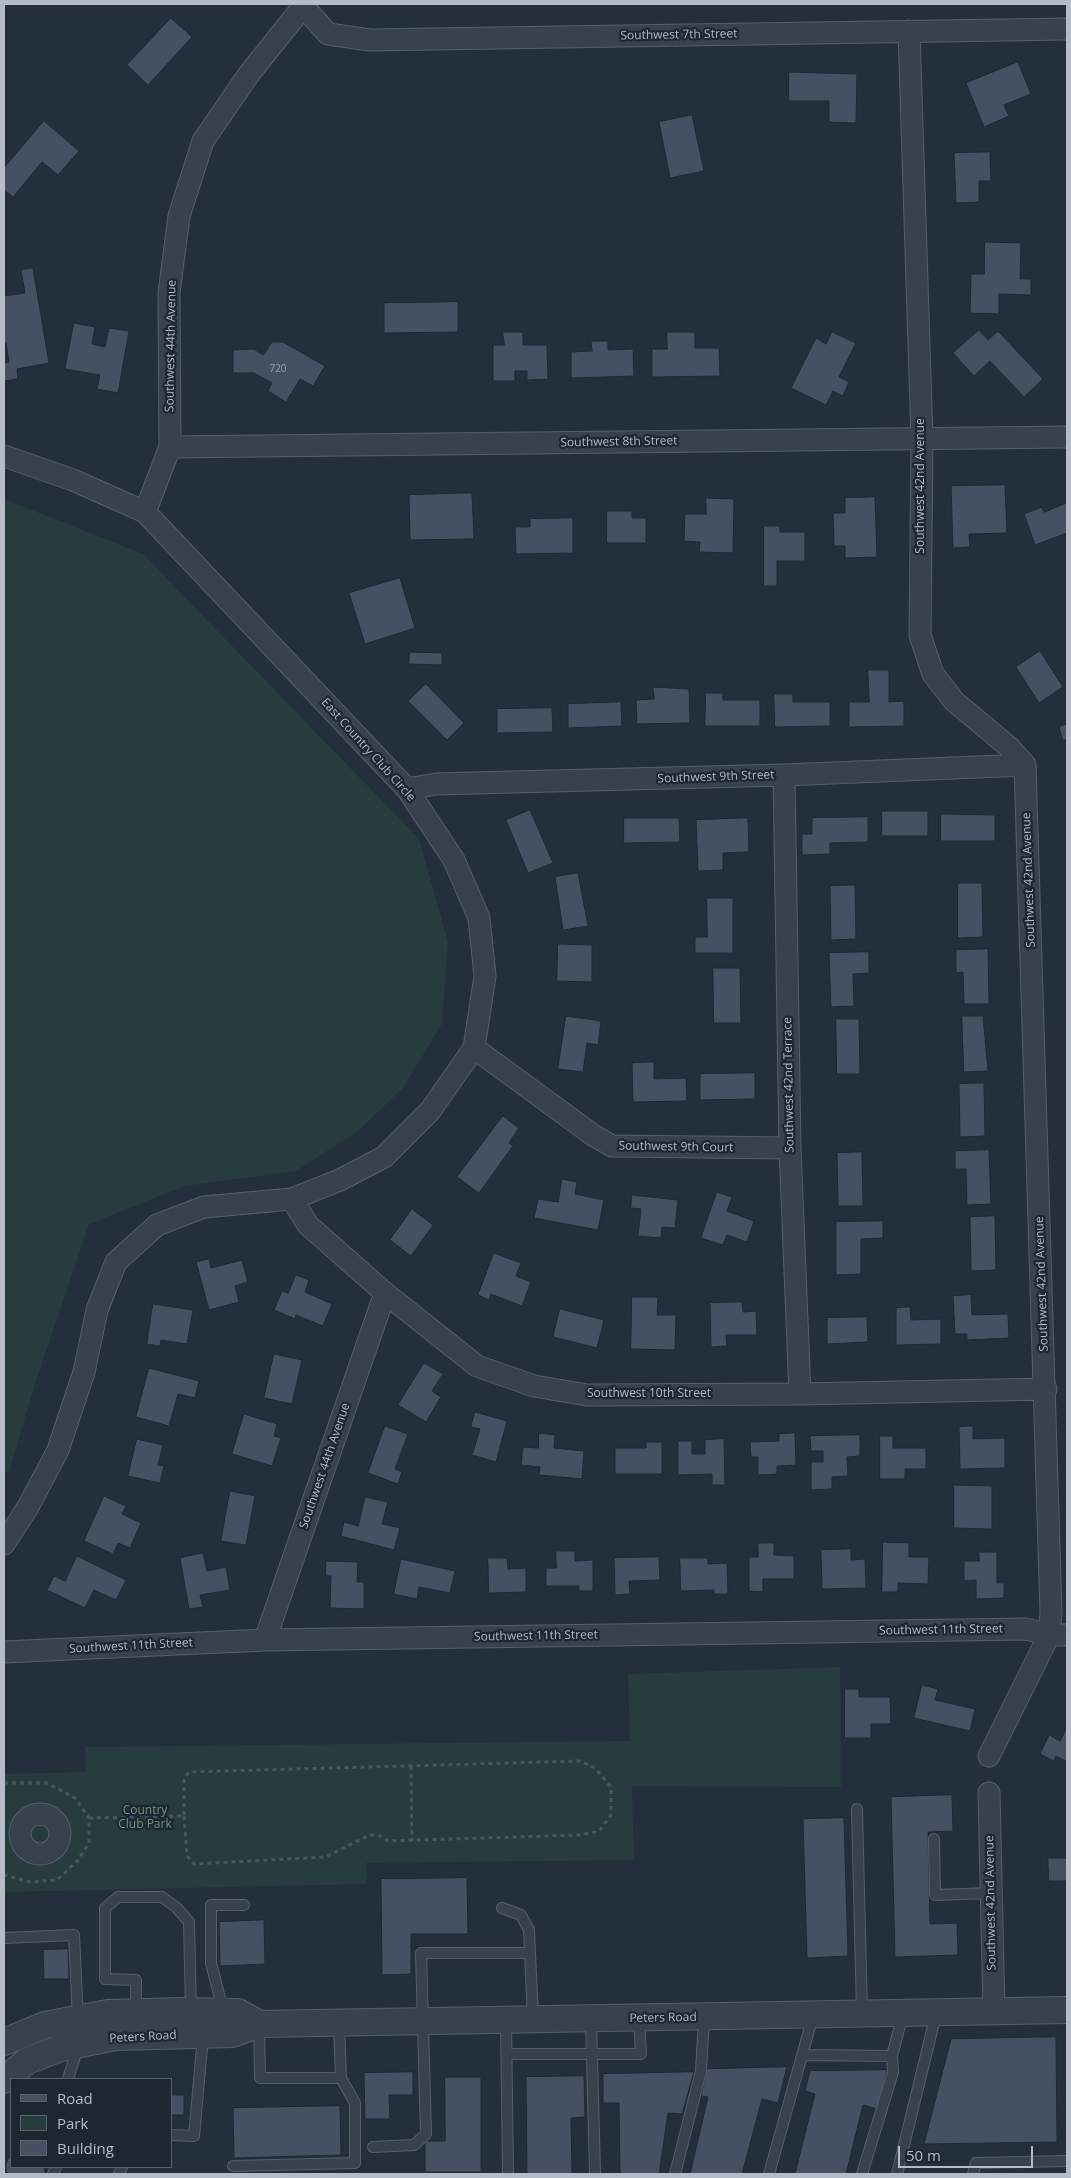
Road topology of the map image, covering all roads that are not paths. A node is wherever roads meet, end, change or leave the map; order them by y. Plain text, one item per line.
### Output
1 (304, 5) edge
2 (1067, 29) edge
3 (909, 31) junction
4 (1067, 437) edge
5 (922, 439) junction
6 (170, 447) junction
7 (4, 456) edge
8 (145, 512) junction
9 (1026, 765) junction
10 (784, 775) junction
11 (407, 789) junction
12 (474, 1048) junction
13 (790, 1148) junction
14 (292, 1199) junction
15 (385, 1293) junction
16 (1046, 1389) junction
17 (800, 1394) junction
18 (4, 1544) edge
19 (1058, 1635) edge
20 (265, 1640) junction
21 (4, 1652) edge
22 (989, 1756) dead end
23 (989, 1793) dead end
24 (857, 1809) dead end
25 (934, 1838) dead end
26 (991, 1893) junction
27 (244, 1905) dead end
28 (502, 1908) dead end
29 (4, 1938) edge
30 (530, 1953) junction
31 (1067, 2010) edge
32 (191, 2011) junction
33 (224, 2011) junction
34 (136, 2012) junction
35 (994, 2012) junction
36 (936, 2013) junction
37 (862, 2014) junction
38 (903, 2014) junction
39 (813, 2015) junction
40 (704, 2017) junction
41 (639, 2018) junction
42 (591, 2019) junction
43 (506, 2020) junction
44 (533, 2020) junction
45 (423, 2022) junction
46 (339, 2023) junction
47 (259, 2024) junction
48 (79, 2031) junction
49 (203, 2035) junction
50 (4, 2042) edge
51 (507, 2054) junction
52 (592, 2055) junction
53 (802, 2055) junction
54 (892, 2056) junction
55 (68, 2078) edge
56 (341, 2078) junction
57 (4, 2080) edge
58 (172, 2135) edge
59 (373, 2146) dead end
60 (1067, 2161) edge
61 (233, 2166) dead end
62 (508, 2174) edge
63 (595, 2174) edge
64 (675, 2174) edge
65 (768, 2174) edge
66 (862, 2174) edge
67 (897, 2174) edge
68 (973, 2174) edge

1 - 3 street, Southwest 7th Street
1 - 6 street, Southwest 44th Avenue
2 - 3 street, Southwest 7th Street
3 - 5 street, Southwest 42nd Avenue
4 - 5 street, Southwest 8th Street
5 - 6 street, Southwest 8th Street
5 - 9 street, Southwest 42nd Avenue
6 - 8 street, Southwest 44th Avenue
7 - 8 street, East Country Club Circle
8 - 11 street, East Country Club Circle
9 - 10 street, Southwest 9th Street
9 - 16 street, Southwest 42nd Avenue
10 - 11 street, Southwest 9th Street
10 - 13 street, Southwest 42nd Terrace
11 - 12 street, East Country Club Circle
12 - 13 street, Southwest 9th Court
12 - 14 street, East Country Club Circle
13 - 17 street, Southwest 42nd Terrace
14 - 15 street, Southwest 10th Street
14 - 18 street, East Country Club Circle
15 - 17 street, Southwest 10th Street
15 - 20 street, Southwest 44th Avenue
16 - 17 street, Southwest 10th Street
16 - 19 street, Southwest 42nd Avenue
19 - 20 street, Southwest 11th Street
19 - 22 street, Southwest 42nd Avenue
20 - 21 street, Southwest 11th Street
23 - 26 street, Southwest 42nd Avenue
24 - 37 lane
25 - 26 lane
26 - 35 street, Southwest 42nd Avenue
27 - 33 lane
28 - 30 lane
29 - 48 lane
30 - 44 lane
30 - 45 lane
31 - 35 street, Peters Road
32 - 33 street, Peters Road
32 - 34 street, Peters Road
32 - 34 lane
33 - 47 street, Peters Road
34 - 48 street, Peters Road
35 - 36 street, Peters Road
36 - 38 street, Peters Road
36 - 67 lane
37 - 38 street, Peters Road
37 - 39 street, Peters Road
38 - 54 lane
39 - 40 street, Peters Road
39 - 53 lane
40 - 41 street, Peters Road
40 - 64 lane
41 - 42 street, Peters Road
41 - 52 lane
42 - 44 street, Peters Road
42 - 52 lane
43 - 44 street, Peters Road
43 - 45 street, Peters Road
43 - 51 lane
45 - 46 street, Peters Road
45 - 59 lane
46 - 47 street, Peters Road
46 - 56 lane
47 - 49 street, Peters Road
47 - 56 lane
48 - 49 street, Peters Road
48 - 50 street, Peters Road
48 - 55 lane
48 - 57 street, Peters Road
49 - 58 lane
51 - 52 lane
51 - 62 lane
52 - 63 lane
53 - 54 lane
53 - 65 lane
54 - 66 lane
56 - 61 lane
60 - 68 lane

